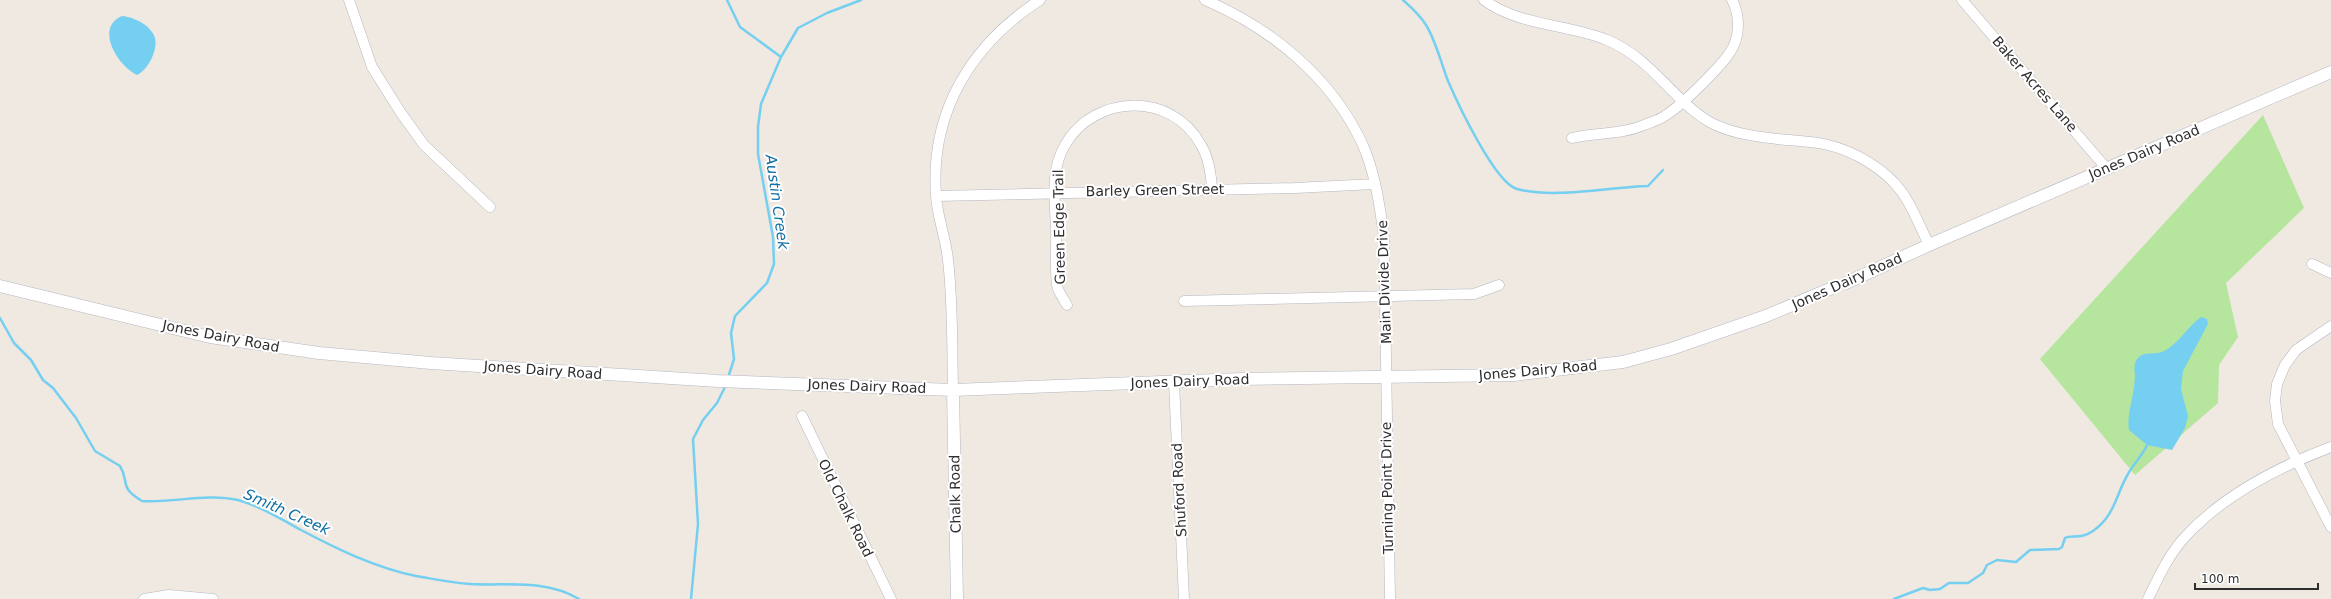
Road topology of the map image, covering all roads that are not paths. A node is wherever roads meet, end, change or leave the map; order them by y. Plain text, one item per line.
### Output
1 (349, 0) edge
2 (1040, 0) edge
3 (1205, 0) edge
4 (1484, 0) edge
5 (1732, 0) edge
6 (1962, 0) edge
7 (2331, 72) edge
8 (1684, 101) junction
9 (1572, 138) dead end
10 (2107, 168) junction
11 (1375, 184) junction
12 (1212, 188) junction
13 (1055, 193) junction
14 (936, 196) junction
15 (490, 207) dead end
16 (1929, 245) junction
17 (2312, 264) dead end
18 (2331, 273) edge
19 (1846, 282) joint
20 (1499, 285) dead end
21 (0, 286) edge
22 (1832, 288) joint
23 (1385, 297) junction
24 (1184, 301) dead end
25 (1067, 305) dead end
26 (2331, 326) edge
27 (1385, 376) junction
28 (1174, 382) junction
29 (953, 390) junction
30 (802, 416) dead end
31 (2331, 447) edge
32 (2295, 460) junction
33 (2331, 527) edge
34 (144, 599) edge
35 (213, 599) edge
36 (891, 599) edge
37 (957, 599) edge
38 (1184, 599) edge
39 (1390, 599) edge
40 (2148, 599) edge

1 - 15 street
2 - 14 street
3 - 11 street, Main Divide Drive
4 - 8 street
5 - 8 street
6 - 10 street, Baker Acres Lane
7 - 10 street, Jones Dairy Road
8 - 9 street
8 - 16 street
10 - 16 street, Jones Dairy Road
11 - 12 street, Barley Green Street
11 - 23 street, Main Divide Drive
12 - 13 street, Barley Green Street
12 - 13 street, Green Edge Trail
13 - 14 street, Barley Green Street
13 - 25 street, Green Edge Trail
14 - 29 street
16 - 19 street, Jones Dairy Road
17 - 18 street
19 - 22 street, Jones Dairy Road
20 - 23 street
21 - 29 street, Jones Dairy Road
22 - 27 street, Jones Dairy Road
23 - 24 street
23 - 27 street, Main Divide Drive
26 - 32 street
27 - 28 street, Jones Dairy Road
27 - 39 street, Turning Point Drive
28 - 29 street, Jones Dairy Road
28 - 38 street, Shuford Road
29 - 37 street, Chalk Road
30 - 36 street, Old Chalk Road
31 - 32 street
32 - 33 street
32 - 40 street
34 - 35 street

